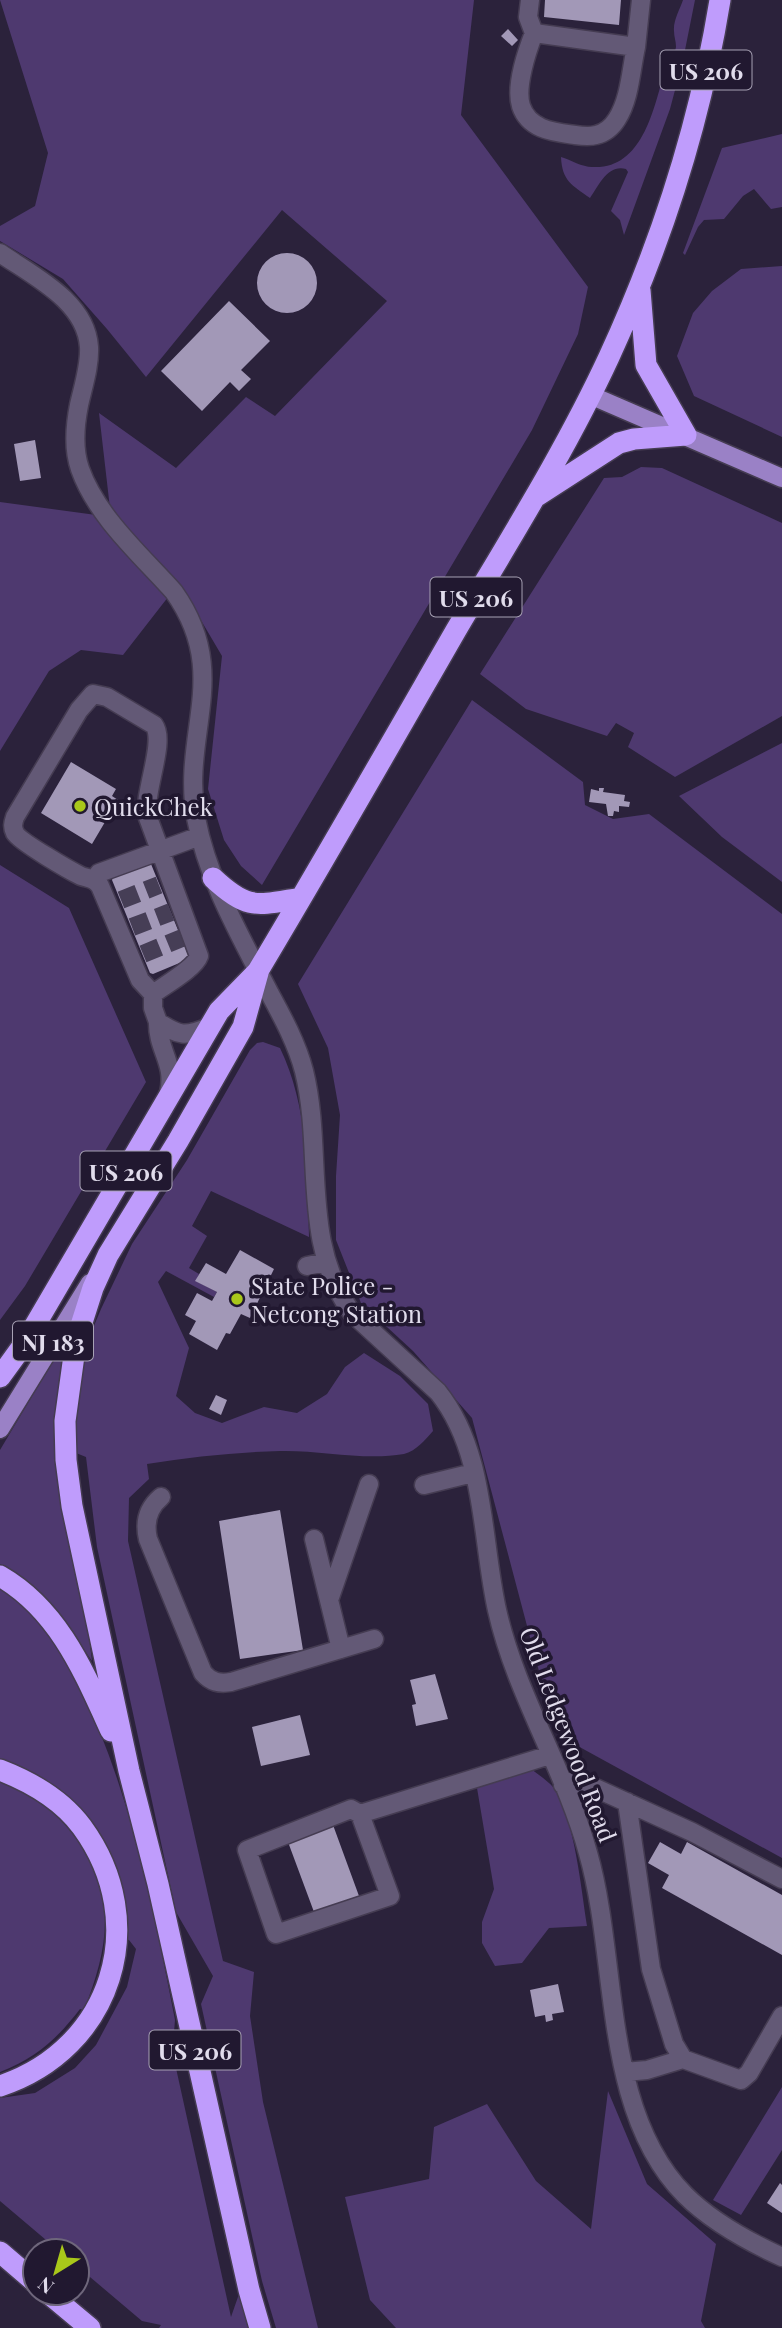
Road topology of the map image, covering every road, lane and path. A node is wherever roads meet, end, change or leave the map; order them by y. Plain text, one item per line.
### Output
1 (530, 0) edge
2 (641, 0) edge
3 (720, 0) edge
4 (534, 33) junction
5 (636, 47) junction
6 (0, 253) edge
7 (639, 285) junction
8 (590, 395) junction
9 (686, 435) junction
10 (782, 478) edge
11 (533, 498) junction
12 (200, 836) junction
13 (159, 850) junction
14 (213, 878) junction
15 (94, 879) junction
16 (301, 898) junction
17 (258, 971) junction
18 (153, 994) junction
19 (158, 1022) junction
20 (209, 1027) junction
21 (167, 1100) junction
22 (108, 1255) junction
23 (326, 1262) junction
24 (307, 1266) dead end
25 (0, 1377) edge
26 (0, 1429) edge
27 (474, 1473) junction
28 (369, 1484) dead end
29 (424, 1485) dead end
30 (162, 1497) dead end
31 (314, 1539) dead end
32 (0, 1576) edge
33 (329, 1600) junction
34 (374, 1639) dead end
35 (341, 1649) junction
36 (550, 1755) junction
37 (0, 1770) edge
38 (129, 1771) junction
39 (563, 1785) junction
40 (627, 1802) junction
41 (360, 1814) junction
42 (782, 1879) edge
43 (782, 2016) edge
44 (683, 2059) junction
45 (625, 2072) junction
46 (0, 2086) edge
47 (0, 2252) edge
48 (782, 2257) edge
49 (21, 2270) edge
50 (65, 2307) edge
51 (90, 2328) edge
52 (260, 2328) edge

1 - 4 street
2 - 5 street
3 - 7 highway, US 206
4 - 5 street
4 - 5 street
6 - 12 street, Old Ledgewood Road
7 - 8 highway, US 206
7 - 9 highway
8 - 9 main road
8 - 11 highway, US 206
9 - 10 main road
9 - 11 highway
11 - 16 highway, US 206
12 - 13 street
12 - 14 street, Old Ledgewood Road
13 - 15 street
13 - 15 street
13 - 18 street
14 - 16 highway
14 - 17 street, Old Ledgewood Road
15 - 18 street
16 - 17 highway, US 206
17 - 20 highway, US 206
17 - 22 highway, US 206
17 - 23 street, Old Ledgewood Road
18 - 19 street
19 - 20 street
19 - 21 street
20 - 21 highway, US 206
21 - 25 highway, US 206
22 - 26 main road, NJ 183
22 - 38 highway, US 206
23 - 24 street
23 - 27 street, Old Ledgewood Road
27 - 29 street
27 - 36 street, Old Ledgewood Road
28 - 33 street
30 - 35 street
31 - 33 street
32 - 38 highway
33 - 35 street
34 - 35 street
36 - 39 street, Old Ledgewood Road
36 - 41 street
37 - 46 highway
38 - 52 highway, US 206
39 - 40 street
39 - 45 street, Old Ledgewood Road
40 - 42 street
40 - 44 street
41 - 41 street
43 - 44 street
44 - 45 street
45 - 48 street, Old Ledgewood Road
47 - 49 highway
50 - 51 highway

